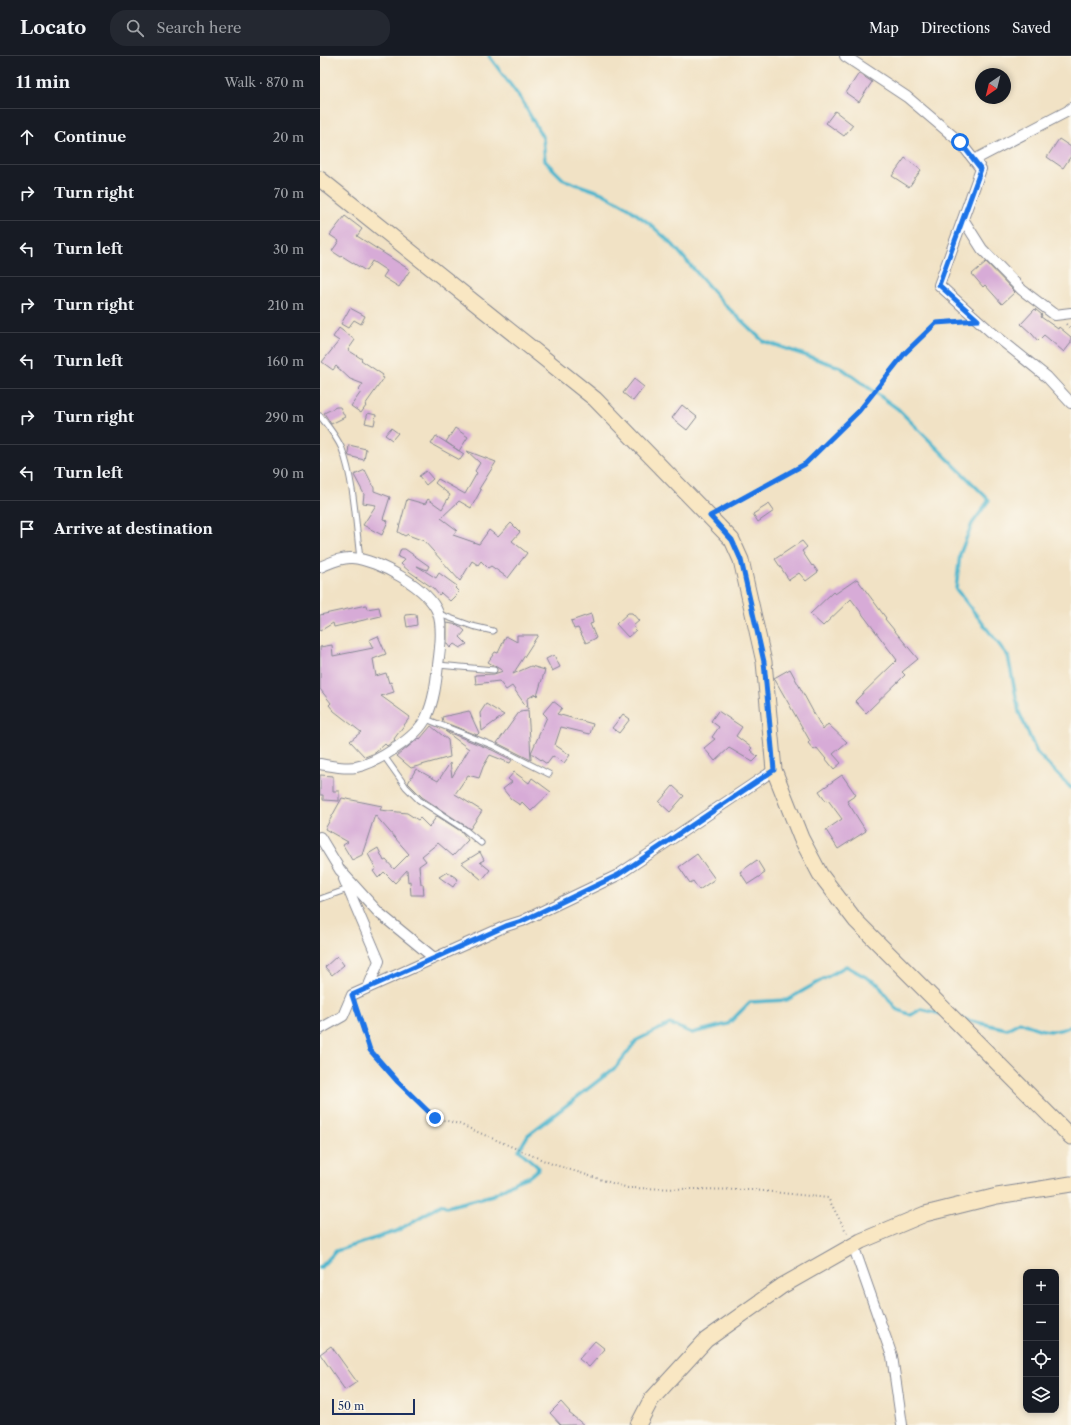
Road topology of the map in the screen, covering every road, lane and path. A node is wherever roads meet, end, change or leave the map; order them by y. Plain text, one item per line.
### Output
1 (846, 56) edge
2 (1070, 110) edge
3 (974, 160) junction
4 (320, 179) edge
5 (963, 220) junction
6 (1071, 313) edge
7 (978, 320) junction
8 (1071, 403) edge
9 (320, 416) edge
10 (710, 516) junction
11 (360, 559) junction
12 (320, 567) edge
13 (438, 613) junction
14 (493, 631) dead end
15 (438, 665) junction
16 (494, 670) dead end
17 (426, 719) junction
18 (384, 756) junction
19 (320, 764) edge
20 (774, 770) junction
21 (549, 774) dead end
22 (320, 837) edge
23 (481, 843) dead end
24 (340, 870) junction
25 (348, 890) junction
26 (320, 899) edge
27 (434, 958) junction
28 (368, 988) junction
29 (352, 995) junction
30 (320, 1029) edge
31 (1071, 1137) edge
32 (1071, 1184) edge
33 (853, 1245) junction
34 (638, 1425) edge
35 (902, 1425) edge

1 - 3 street
2 - 3 street
3 - 5 street
4 - 10 street
5 - 6 street
5 - 7 street
7 - 8 street
7 - 10 path
9 - 11 lane
10 - 20 street
11 - 12 street
11 - 13 street
13 - 14 lane
13 - 15 street
15 - 16 lane
15 - 17 street
17 - 18 street
17 - 21 lane
18 - 19 street
18 - 23 lane
20 - 27 street
20 - 31 street
22 - 24 street
24 - 25 street
24 - 27 street
25 - 26 lane
25 - 28 street
27 - 28 street
28 - 29 street
29 - 30 street
29 - 33 path
32 - 33 street
33 - 34 street
33 - 35 street

